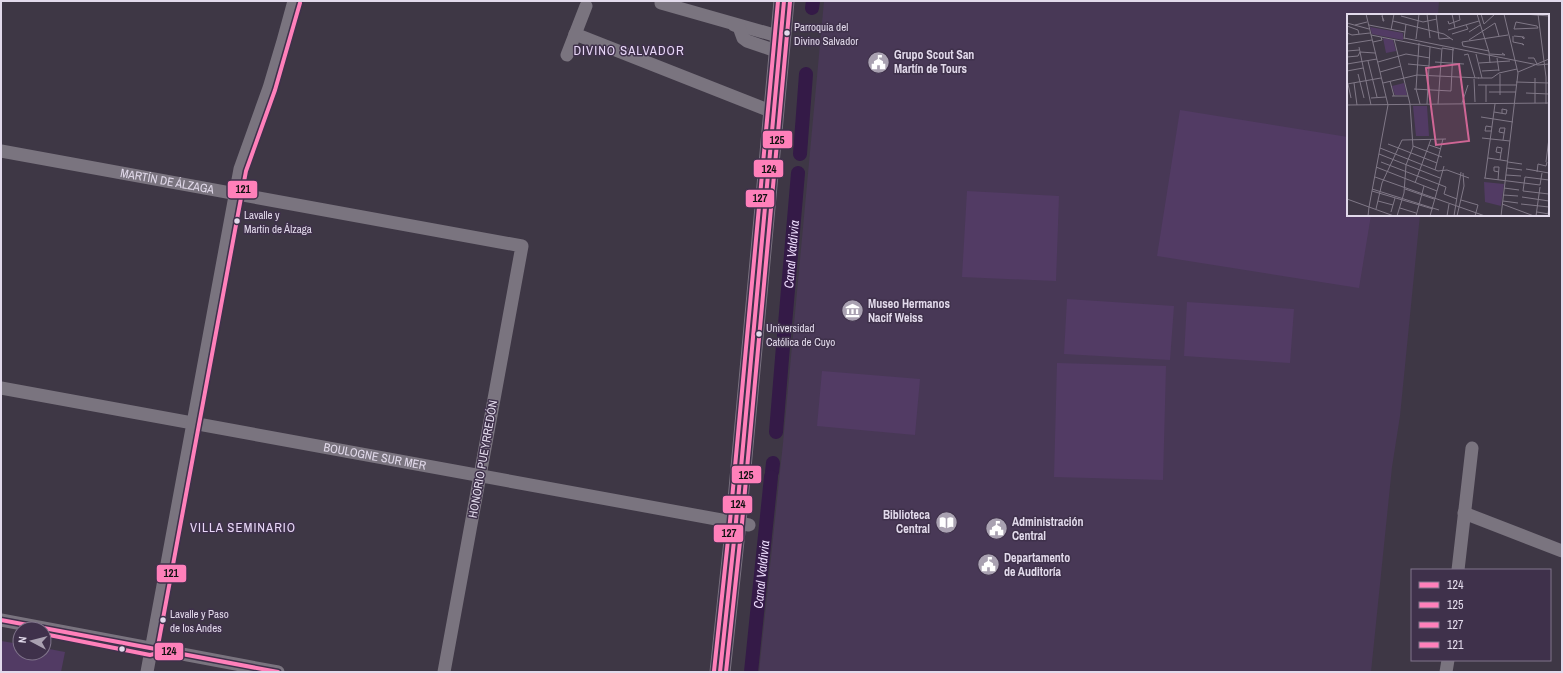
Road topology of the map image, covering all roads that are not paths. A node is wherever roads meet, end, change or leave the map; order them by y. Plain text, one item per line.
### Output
1 (294, 1) edge
2 (661, 1) edge
3 (784, 1) edge
4 (797, 1) edge
5 (586, 6) dead end
6 (575, 34) junction
7 (780, 45) junction
8 (567, 54) dead end
9 (773, 112) junction
10 (1, 151) edge
11 (235, 194) junction
12 (522, 246) joint
13 (1, 388) edge
14 (193, 423) junction
15 (1472, 448) dead end
16 (480, 476) junction
17 (1464, 513) junction
18 (742, 524) junction
19 (1562, 551) edge
20 (1458, 569) edge
21 (1, 620) edge
22 (151, 649) junction
23 (1448, 661) edge
24 (147, 672) edge
25 (278, 672) edge
26 (444, 672) edge
27 (720, 672) edge
28 (732, 672) edge
29 (1446, 672) edge

1 - 11 street
2 - 7 street
3 - 7 main road
4 - 18 main road
5 - 6 street
6 - 8 street
6 - 9 street
7 - 9 main road
9 - 18 main road
10 - 11 street, MARTÍN DE ÁLZAGA
11 - 12 street, MARTÍN DE ÁLZAGA
11 - 14 street
12 - 16 street, HONORIO PUEYRREDÓN
13 - 14 street, BOULOGNE SUR MER
14 - 16 street, BOULOGNE SUR MER
14 - 22 street
15 - 17 street
16 - 18 street, BOULOGNE SUR MER
16 - 26 street, HONORIO PUEYRREDÓN
17 - 19 street
17 - 20 street
18 - 27 main road
18 - 28 main road
21 - 22 street
22 - 24 street
22 - 25 street
23 - 29 street

